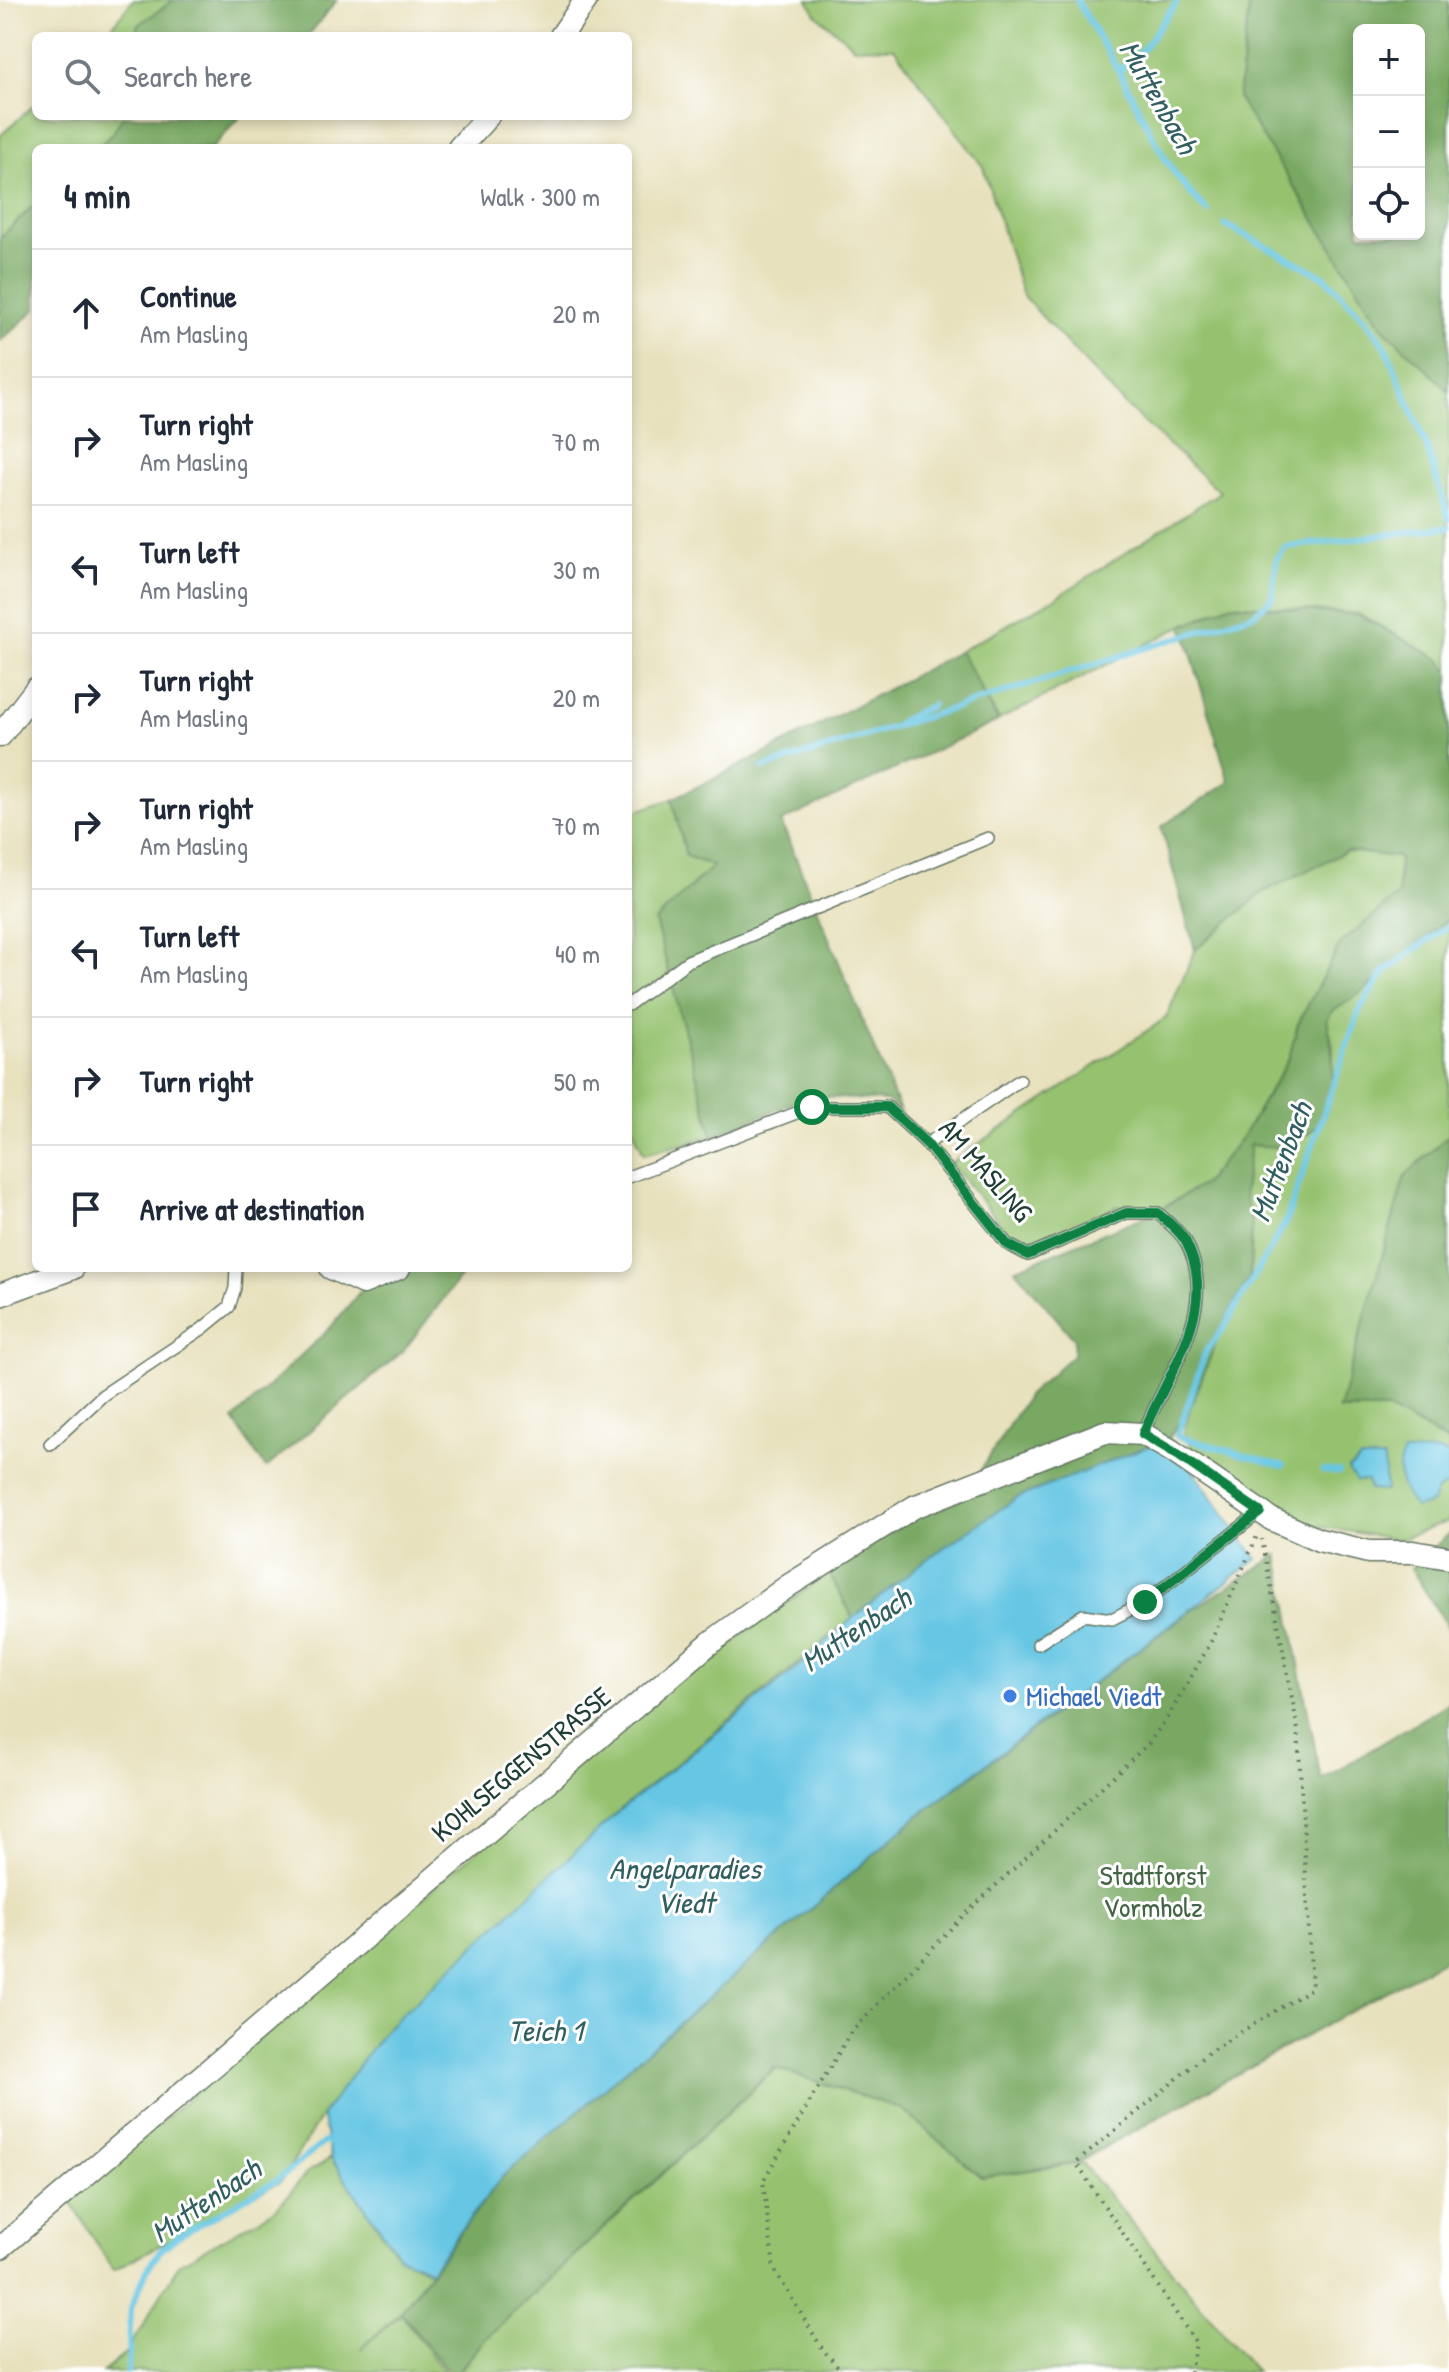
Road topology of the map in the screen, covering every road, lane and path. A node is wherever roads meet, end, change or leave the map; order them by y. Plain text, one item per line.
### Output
1 (586, 0) edge
2 (564, 32) edge
3 (484, 120) edge
4 (463, 144) edge
5 (32, 694) edge
6 (0, 736) edge
7 (988, 838) dead end
8 (632, 1002) edge
9 (1020, 1080) dead end
10 (927, 1144) junction
11 (632, 1175) edge
12 (62, 1272) edge
13 (236, 1272) edge
14 (340, 1272) edge
15 (389, 1272) edge
16 (0, 1295) edge
17 (1143, 1434) junction
18 (50, 1444) dead end
19 (1260, 1512) junction
20 (1449, 1558) edge
21 (1038, 1644) dead end
22 (0, 2248) edge
23 (843, 2372) edge
24 (1190, 2372) edge

1 - 2 street
3 - 4 street
5 - 6 street
7 - 8 lane
9 - 10 lane
10 - 11 lane, AM MASLING
10 - 17 lane, AM MASLING
12 - 16 street
13 - 18 lane
14 - 15 street
17 - 19 street
17 - 22 street, KOHLSEGGENSTRASSE
19 - 20 street
19 - 21 lane
23 - 24 path

